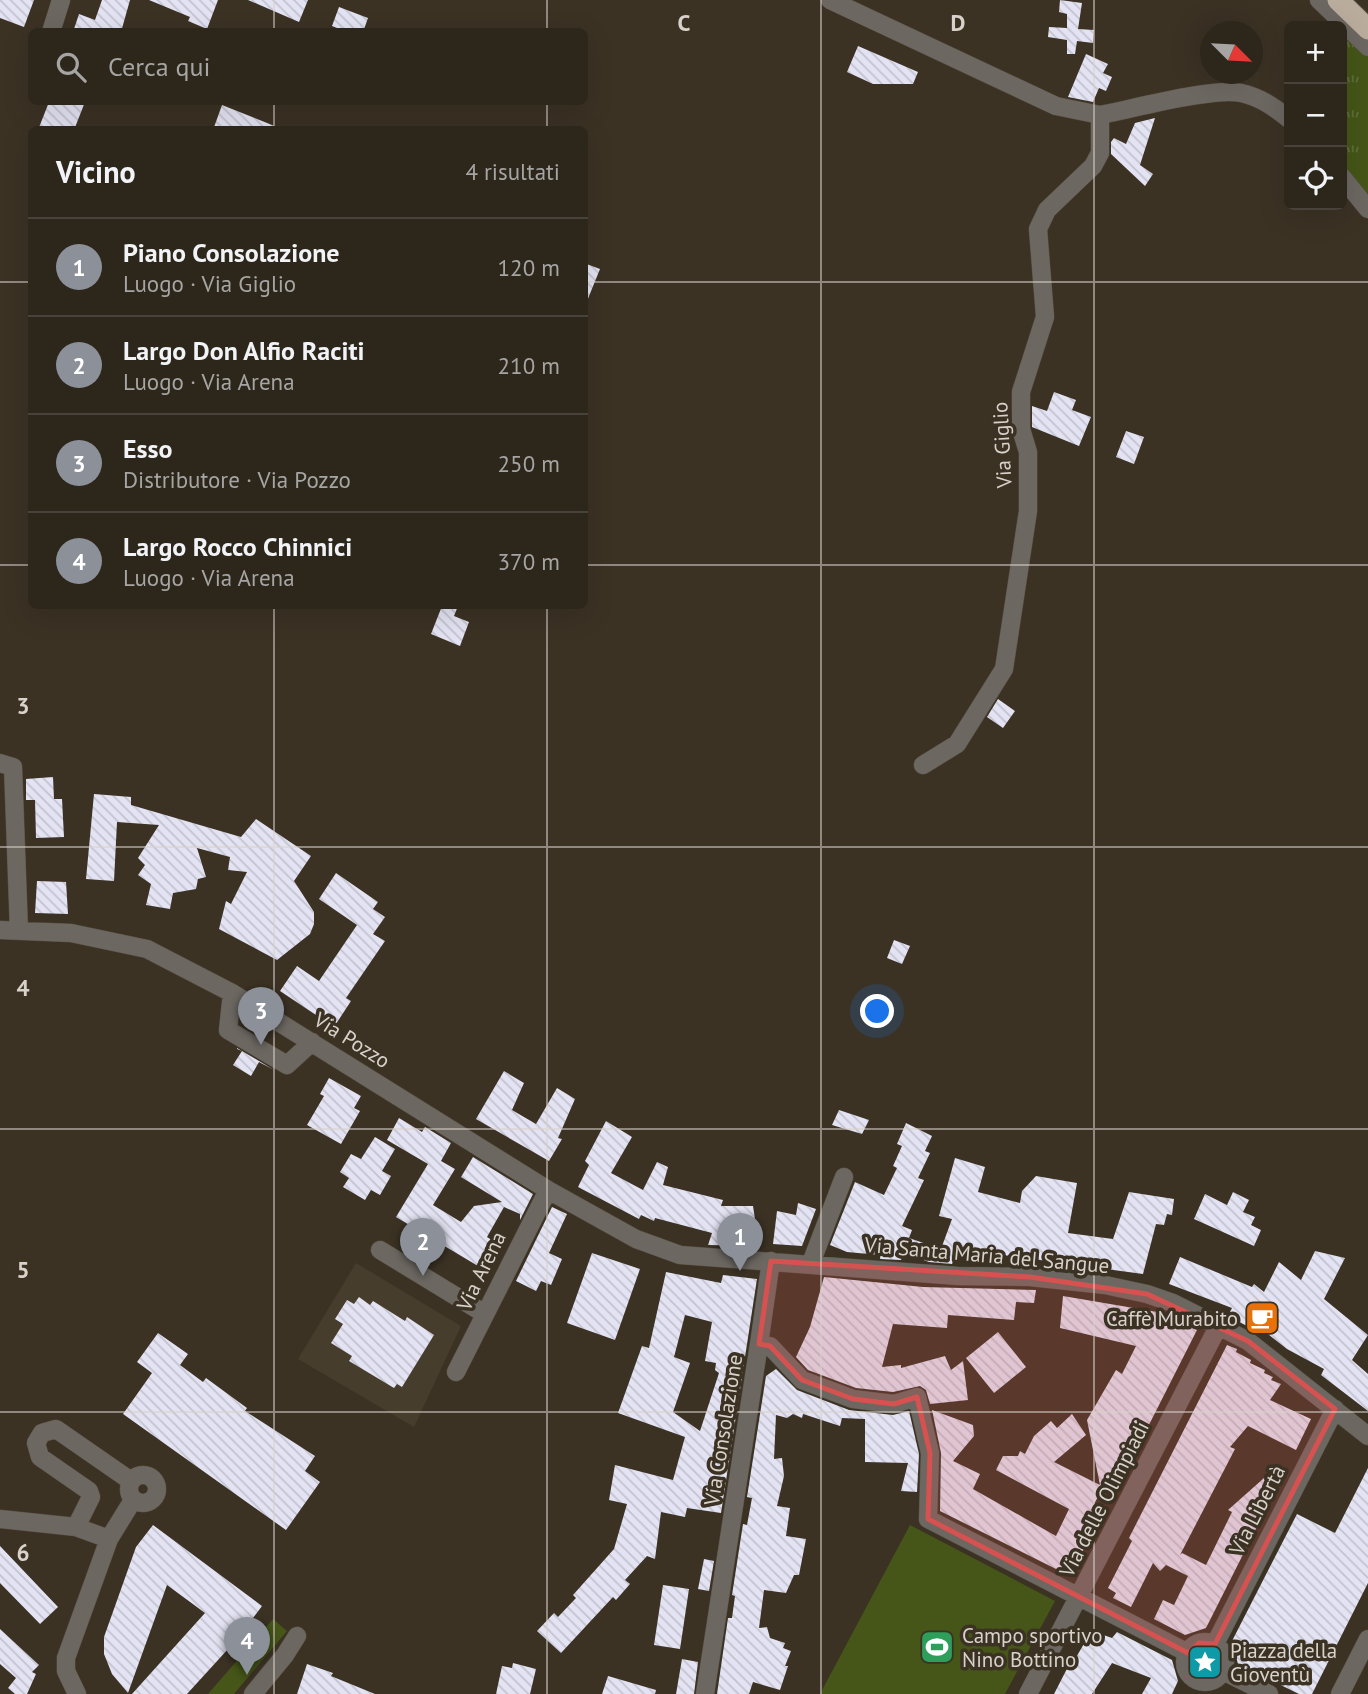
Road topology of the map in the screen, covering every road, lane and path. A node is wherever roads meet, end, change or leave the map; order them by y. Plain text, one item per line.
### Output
1 (61, 0) edge
2 (830, 0) edge
3 (1320, 0) edge
4 (1338, 0) edge
5 (52, 28) edge
6 (1368, 29) edge
7 (1368, 47) edge
8 (1100, 116) junction
9 (1284, 116) edge
10 (1347, 183) edge
11 (1368, 209) edge
12 (0, 763) edge
13 (923, 765) dead end
14 (8, 808) edge
15 (0, 930) edge
16 (19, 930) junction
17 (232, 993) junction
18 (312, 1042) junction
19 (844, 1177) dead end
20 (548, 1190) junction
21 (380, 1250) dead end
22 (771, 1261) junction
23 (811, 1263) junction
24 (485, 1314) junction
25 (1219, 1325) junction
26 (759, 1344) junction
27 (456, 1373) dead end
28 (1335, 1409) junction
29 (1368, 1436) edge
30 (131, 1481) junction
31 (133, 1500) junction
32 (0, 1519) edge
33 (76, 1527) junction
34 (109, 1539) junction
35 (1079, 1597) junction
36 (297, 1636) dead end
37 (1218, 1638) junction
38 (1368, 1639) edge
39 (1182, 1650) junction
40 (1229, 1674) junction
41 (1192, 1689) edge
42 (77, 1694) edge
43 (253, 1694) edge
44 (705, 1694) edge
45 (1028, 1694) edge
46 (1269, 1694) edge
47 (1340, 1694) edge

1 - 5 street
2 - 8 street
3 - 7 street
4 - 6 highway
8 - 9 street
8 - 13 street, Via Giglio
10 - 11 street
12 - 14 street
14 - 16 street
15 - 16 street, Via Pozzo
16 - 17 street, Via Pozzo
17 - 18 street, Via Pozzo
17 - 18 street
18 - 20 street, Via Pozzo
19 - 23 street
20 - 22 street, Via Pozzo
20 - 24 street, Via Arena
21 - 24 street
22 - 23 street, Via Santa Maria del Sangue
22 - 26 street
23 - 25 street, Via Santa Maria del Sangue
24 - 27 street, Via Arena
25 - 28 street, Via Santa Maria del Sangue
25 - 35 street, Via delle Olimpiadi
26 - 35 street, Via Consolazione
26 - 44 street, Via Consolazione
28 - 29 street, Via Santa Maria del Sangue
28 - 37 street, Via Libertà
30 - 31 street
30 - 31 street
30 - 33 street
31 - 34 street
32 - 33 street
33 - 34 street
34 - 42 street
35 - 39 street
35 - 45 street, Via delle Olimpiadi
36 - 43 street
37 - 39 street
37 - 40 street
38 - 47 street
39 - 41 street
40 - 41 street
40 - 46 street

